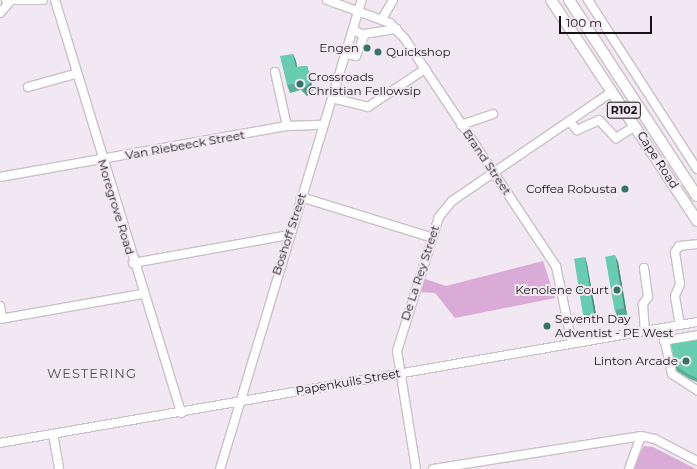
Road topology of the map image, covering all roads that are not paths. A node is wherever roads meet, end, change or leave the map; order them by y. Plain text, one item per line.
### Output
1 (43, 0) edge
2 (55, 0) edge
3 (327, 0) edge
4 (362, 0) edge
5 (393, 0) edge
6 (551, 0) edge
7 (569, 0) edge
8 (588, 0) edge
9 (8, 1) edge
10 (359, 10) junction
11 (0, 13) edge
12 (382, 19) junction
13 (353, 28) junction
14 (397, 29) junction
15 (364, 34) junction
16 (345, 54) junction
17 (424, 69) junction
18 (275, 72) dead end
19 (75, 74) junction
20 (28, 87) dead end
21 (612, 92) junction
22 (332, 98) junction
23 (493, 114) dead end
24 (569, 121) junction
25 (323, 125) junction
26 (462, 125) junction
27 (287, 126) junction
28 (635, 126) junction
29 (103, 160) junction
30 (697, 169) edge
31 (492, 173) junction
32 (0, 177) edge
33 (301, 196) junction
34 (697, 196) edge
35 (697, 221) edge
36 (288, 235) junction
37 (430, 237) junction
38 (697, 244) edge
39 (133, 263) junction
40 (644, 268) dead end
41 (142, 294) junction
42 (0, 306) edge
43 (1, 319) edge
44 (697, 322) edge
45 (680, 325) junction
46 (662, 328) junction
47 (645, 331) junction
48 (697, 335) edge
49 (664, 341) junction
50 (572, 343) junction
51 (398, 374) junction
52 (697, 390) edge
53 (237, 402) junction
54 (180, 413) junction
55 (53, 434) junction
56 (641, 436) junction
57 (0, 443) edge
58 (697, 461) edge
59 (59, 469) edge
60 (220, 469) edge
61 (416, 469) edge
62 (433, 469) edge
63 (629, 469) edge

1 - 9 street
2 - 19 street, Moregrove Road
3 - 10 street, Brand Street
4 - 10 street, Boshoff Street
5 - 12 street
6 - 21 main road, Cape Road / R102
7 - 34 main road, Cape Road / R102
8 - 30 street
9 - 11 street
10 - 12 street, Brand Street
10 - 13 street, Boshoff Street
12 - 14 street, Brand Street
13 - 15 street
13 - 16 street, Boshoff Street
14 - 15 street
14 - 17 street, Brand Street
15 - 16 street
16 - 22 street, Boshoff Street
17 - 22 street
17 - 26 street, Brand Street
18 - 27 street
19 - 20 street
19 - 29 street, Moregrove Road
21 - 24 street, De La Rey Street
21 - 28 main road, Cape Road / R102
22 - 25 street, Boshoff Street
23 - 26 street
24 - 28 street
24 - 31 street, De La Rey Street
25 - 27 street, Van Riebeeck Street
25 - 33 street, Boshoff Street
26 - 31 street, Brand Street
27 - 29 street, Van Riebeeck Street
28 - 35 main road, Cape Road / R102
29 - 32 street, Van Riebeeck Street
29 - 39 street, Moregrove Road
31 - 37 street, De La Rey Street
31 - 50 street, Brand Street
33 - 36 street, Boshoff Street
33 - 37 street
36 - 39 street
36 - 53 street, Boshoff Street
37 - 51 street, De La Rey Street
38 - 45 street
39 - 41 street, Moregrove Road
40 - 47 street
41 - 43 street
41 - 54 street, Moregrove Road
42 - 43 street
44 - 45 street, Papenkuils Street
45 - 46 street, Papenkuils Street
46 - 47 street, Papenkuils Street
46 - 49 street
47 - 50 street, Papenkuils Street
48 - 49 street
49 - 52 street
50 - 51 street, Papenkuils Street
51 - 53 street, Papenkuils Street
51 - 61 street, De La Rey Street
53 - 54 street, Papenkuils Street
53 - 60 street, Boshoff Street
54 - 55 street, Papenkuils Street
55 - 57 street, Papenkuils Street
55 - 59 street
56 - 58 street
56 - 62 street
56 - 63 street

